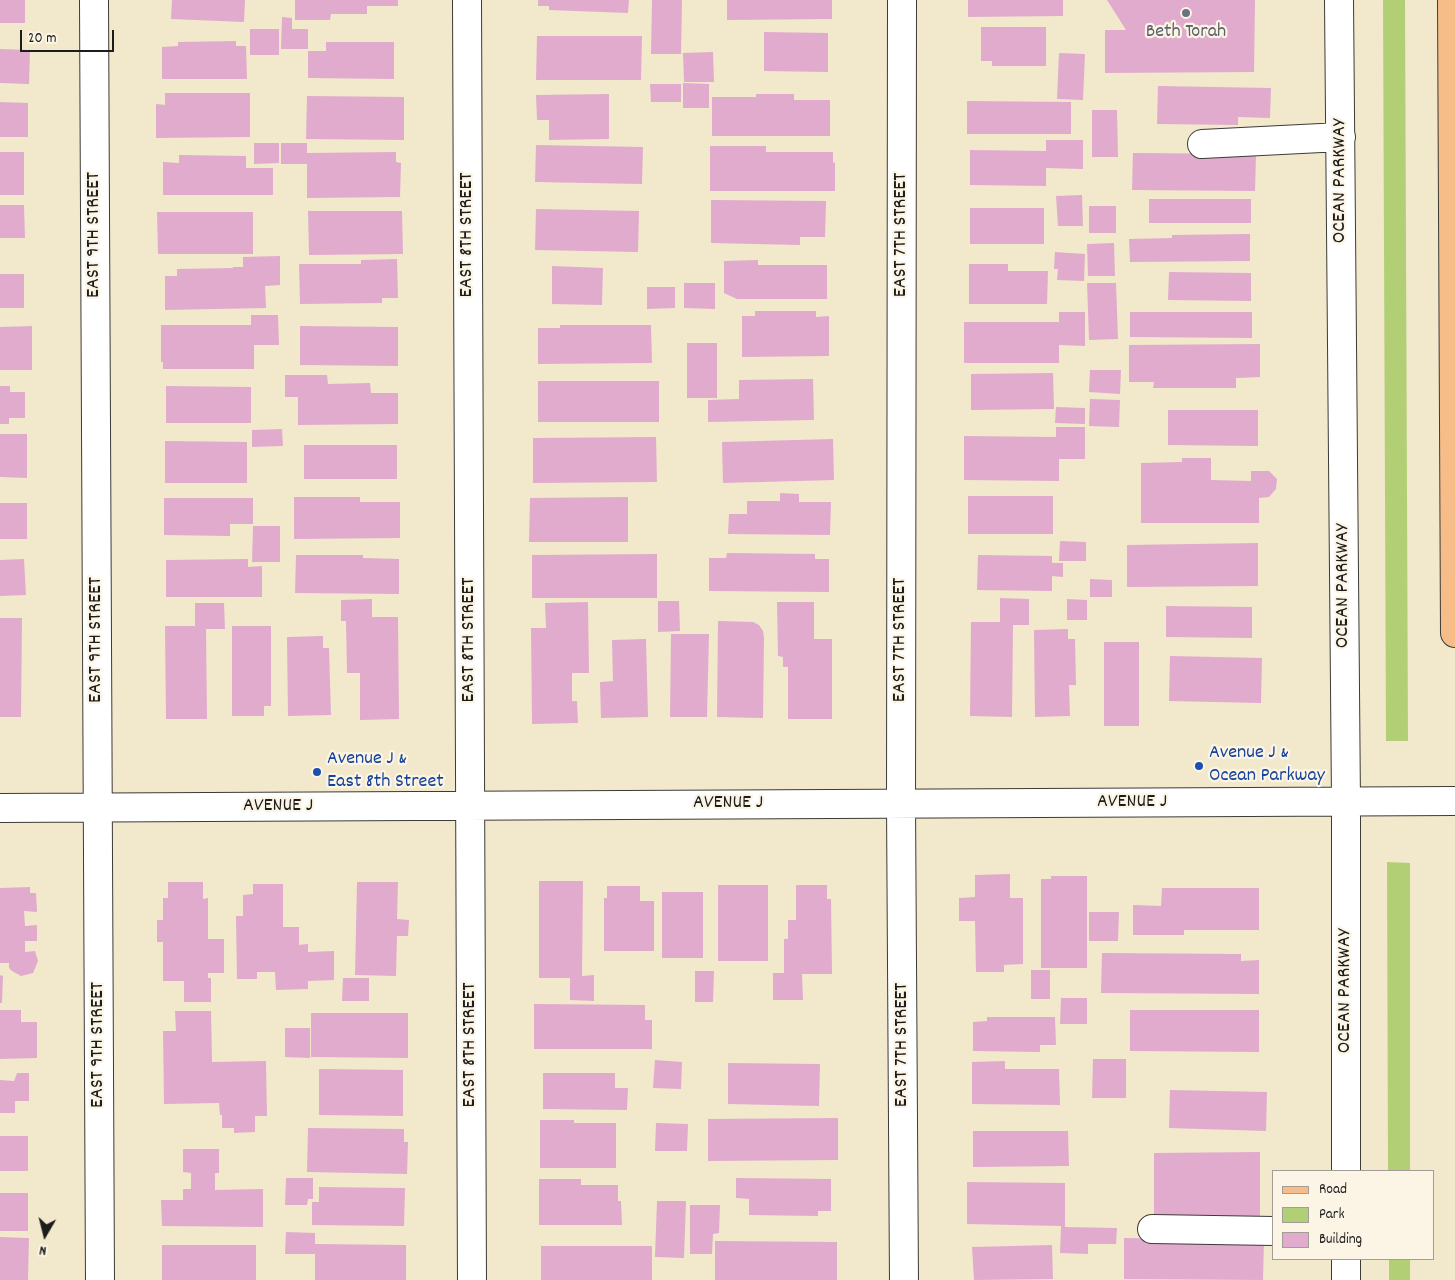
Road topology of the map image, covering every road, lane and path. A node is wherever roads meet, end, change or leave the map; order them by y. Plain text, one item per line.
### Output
1 (94, 0) edge
2 (467, 0) edge
3 (902, 0) edge
4 (1339, 0) edge
5 (1452, 0) edge
6 (1341, 137) junction
7 (1202, 144) dead end
8 (1455, 633) edge
9 (1455, 801) edge
10 (1346, 802) junction
11 (901, 804) junction
12 (470, 806) junction
13 (98, 807) junction
14 (0, 808) edge
15 (1346, 1170) edge
16 (1152, 1229) dead end
17 (1272, 1231) edge
18 (1346, 1260) edge
19 (100, 1280) edge
20 (472, 1280) edge
21 (904, 1280) edge
22 (1346, 1280) edge

1 - 13 street, EAST 9TH STREET
2 - 12 street, EAST 8TH STREET
3 - 11 street, EAST 7TH STREET
4 - 6 street, OCEAN PARKWAY
5 - 8 main road
6 - 7 street
6 - 10 street, OCEAN PARKWAY
9 - 10 street, AVENUE J
10 - 11 street, AVENUE J
10 - 15 street, OCEAN PARKWAY
11 - 12 street, AVENUE J
11 - 21 street, EAST 7TH STREET
12 - 13 street, AVENUE J
12 - 20 street, EAST 8TH STREET
13 - 14 street, AVENUE J
13 - 19 street, EAST 9TH STREET
16 - 17 street
18 - 22 street

